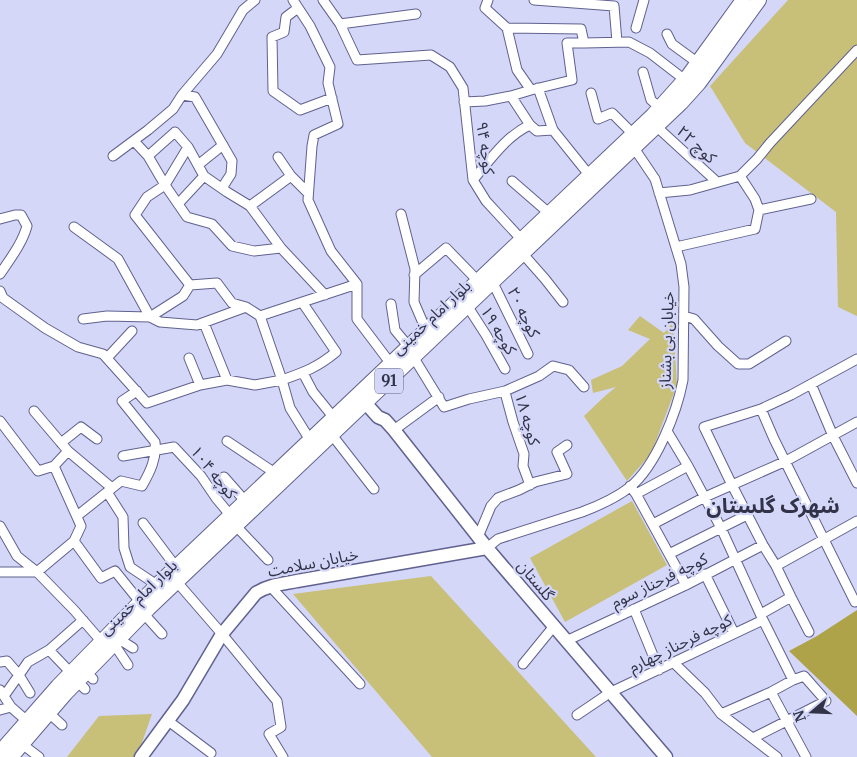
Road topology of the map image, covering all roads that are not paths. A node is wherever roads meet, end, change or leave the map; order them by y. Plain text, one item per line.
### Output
1 (255, 0) edge
2 (323, 0) edge
3 (488, 0) edge
4 (534, 0) edge
5 (644, 0) edge
6 (760, 0) edge
7 (613, 3) edge
8 (295, 4) edge
9 (745, 6) edge
10 (416, 14) dead end
11 (340, 24) junction
12 (507, 28) junction
13 (636, 28) dead end
14 (667, 34) dead end
15 (617, 42) junction
16 (584, 43) junction
17 (857, 50) edge
18 (698, 63) junction
19 (643, 72) dead end
20 (685, 80) junction
21 (534, 89) junction
22 (591, 93) dead end
23 (182, 95) junction
24 (511, 96) junction
25 (332, 98) junction
26 (464, 102) junction
27 (660, 108) junction
28 (163, 118) junction
29 (530, 125) junction
30 (657, 127) junction
31 (552, 130) junction
32 (175, 132) junction
33 (134, 141) junction
34 (634, 142) junction
35 (222, 145) junction
36 (188, 148) junction
37 (113, 156) dead end
38 (148, 156) junction
39 (278, 157) dead end
40 (198, 165) junction
41 (204, 176) junction
42 (290, 176) junction
43 (590, 176) junction
44 (740, 176) junction
45 (473, 180) junction
46 (512, 181) dead end
47 (717, 182) junction
48 (165, 185) junction
49 (222, 188) junction
50 (308, 193) junction
51 (659, 193) junction
52 (811, 199) dead end
53 (178, 204) junction
54 (250, 206) junction
55 (759, 210) junction
56 (401, 214) dead end
57 (550, 214) junction
58 (0, 218) edge
59 (74, 227) dead end
60 (525, 247) junction
61 (676, 247) junction
62 (281, 248) junction
63 (0, 274) edge
64 (414, 275) junction
65 (478, 281) junction
66 (493, 283) junction
67 (357, 284) junction
68 (190, 285) junction
69 (0, 290) edge
70 (325, 295) junction
71 (302, 302) junction
72 (563, 302) dead end
73 (391, 304) dead end
74 (246, 306) junction
75 (468, 307) junction
76 (260, 316) junction
77 (684, 316) junction
78 (150, 317) junction
79 (82, 319) dead end
80 (204, 323) junction
81 (426, 330) junction
82 (132, 331) dead end
83 (786, 341) dead end
84 (411, 352) junction
85 (528, 354) dead end
86 (107, 358) junction
87 (189, 358) dead end
88 (856, 362) edge
89 (391, 364) junction
90 (505, 369) dead end
91 (303, 373) junction
92 (226, 380) junction
93 (282, 380) junction
94 (812, 384) junction
95 (200, 385) junction
96 (584, 387) dead end
97 (137, 391) junction
98 (506, 391) junction
99 (365, 396) junction
100 (439, 398) junction
101 (761, 409) junction
102 (34, 411) dead end
103 (334, 418) junction
104 (0, 421) edge
105 (857, 422) edge
106 (394, 430) junction
107 (667, 431) junction
108 (332, 435) junction
109 (833, 436) junction
110 (97, 439) dead end
111 (310, 440) junction
112 (227, 441) dead end
113 (61, 443) junction
114 (567, 445) dead end
115 (156, 450) junction
116 (68, 451) junction
117 (123, 456) dead end
118 (786, 461) junction
119 (54, 466) junction
120 (688, 466) junction
121 (275, 473) junction
122 (224, 477) dead end
123 (857, 483) edge
124 (530, 485) junction
125 (732, 485) junction
126 (374, 489) dead end
127 (109, 490) junction
128 (633, 490) junction
129 (705, 497) junction
130 (246, 502) junction
131 (747, 515) junction
132 (77, 516) junction
133 (234, 521) junction
134 (857, 522) edge
135 (143, 523) dead end
136 (653, 524) junction
137 (0, 526) edge
138 (722, 528) junction
139 (478, 537) junction
140 (824, 540) junction
141 (74, 541) junction
142 (764, 545) junction
143 (487, 548) junction
144 (669, 554) junction
145 (268, 560) dead end
146 (736, 560) junction
147 (776, 566) junction
148 (176, 568) junction
149 (0, 572) edge
150 (37, 572) junction
151 (705, 574) junction
152 (177, 582) junction
153 (157, 585) junction
154 (686, 585) junction
155 (270, 586) junction
156 (791, 598) junction
157 (857, 601) edge
158 (142, 608) junction
159 (634, 609) junction
160 (762, 617) junction
161 (82, 620) junction
162 (554, 626) junction
163 (809, 632) dead end
164 (162, 634) dead end
165 (222, 634) junction
166 (734, 634) junction
167 (111, 641) junction
168 (566, 641) junction
169 (133, 648) dead end
170 (49, 650) junction
171 (0, 662) edge
172 (674, 663) junction
173 (523, 664) dead end
174 (128, 665) dead end
175 (659, 670) junction
176 (19, 676) junction
177 (82, 679) junction
178 (793, 680) junction
179 (360, 684) dead end
180 (611, 692) junction
181 (771, 692) junction
182 (2, 693) edge
183 (30, 693) dead end
184 (11, 707) junction
185 (0, 710) edge
186 (49, 713) junction
187 (721, 714) junction
188 (577, 715) dead end
189 (168, 720) junction
190 (27, 721) junction
191 (787, 721) junction
192 (62, 725) dead end
193 (753, 738) junction
194 (22, 744) junction
195 (0, 752) edge
196 (211, 753) dead end
197 (142, 756) edge
198 (11, 757) edge
199 (39, 757) edge
200 (283, 757) edge
201 (666, 757) edge
202 (777, 757) edge
203 (806, 757) edge

1 - 23 street
2 - 11 street
3 - 12 street
4 - 7 street
5 - 13 street
6 - 9 main road, بلوار امام خمینی / 91
7 - 15 street
8 - 25 street
8 - 25 street
9 - 18 main road, بلوار امام خمینی / 91
9 - 30 main road, بلوار امام خمینی / 91
10 - 11 street
11 - 26 street, کوچه ۹۴
12 - 16 street
12 - 21 street
14 - 18 street
15 - 16 street
15 - 20 street
16 - 21 street
17 - 44 street
18 - 20 main road, بلوار امام خمینی / 91
19 - 27 street
20 - 27 main road, بلوار امام خمینی / 91
21 - 24 street
21 - 31 street
22 - 34 street, خیابان بی بشناز
23 - 28 street
23 - 35 street
24 - 26 street
24 - 29 street
25 - 50 street
26 - 45 street, کوچه ۹۴
27 - 34 main road, بلوار امام خمینی / 91
28 - 32 street
28 - 33 street
29 - 31 street
29 - 45 street
30 - 34 main road, بلوار امام خمینی / 91
30 - 47 street, کوچ ۲۲
31 - 43 street
32 - 36 street
32 - 38 street
33 - 37 street
33 - 38 street
34 - 43 main road, بلوار امام خمینی / 91
34 - 51 street, خیابان بی بشناز
34 - 60 main road, بلوار امام خمینی / 91
35 - 40 street
35 - 49 street
36 - 40 street
36 - 48 street
38 - 48 street
39 - 42 street
40 - 41 street
41 - 49 street
41 - 53 street
42 - 50 street
42 - 54 street
43 - 57 main road, بلوار امام خمینی / 91
44 - 47 street
44 - 55 street
45 - 60 street, کوچه ۹۴
46 - 57 street
47 - 51 street
48 - 53 street
48 - 68 street
49 - 54 street
50 - 67 street
51 - 61 street, خیابان بی بشناز
52 - 55 street
53 - 62 street
54 - 62 street
55 - 61 street
56 - 64 street
57 - 60 main road, بلوار امام خمینی / 91
58 - 63 street
59 - 78 street
60 - 65 main road, بلوار امام خمینی / 91
60 - 66 main road, بلوار امام خمینی / 91
60 - 72 street, کوچه ۹۴
61 - 77 street, خیابان بی بشناز
62 - 70 street
64 - 65 street
64 - 81 street
65 - 81 main road, بلوار امام خمینی / 91
66 - 75 main road, بلوار امام خمینی / 91
66 - 85 street, کوچه ۲۰
67 - 70 street
67 - 89 street
68 - 74 street
68 - 78 street
69 - 86 street
70 - 71 street
71 - 76 street
71 - 91 street
73 - 84 street
74 - 76 street
74 - 80 street
75 - 84 main road, بلوار امام خمینی / 91
75 - 90 street, کوچه ۱۹
76 - 93 street
77 - 83 street
77 - 107 street, خیابان بی بشناز
78 - 79 street
78 - 80 street
80 - 92 street
81 - 84 main road, بلوار امام خمینی / 91
82 - 86 street
84 - 89 main road, بلوار امام خمینی / 91
84 - 99 main road, بلوار امام خمینی / 91
84 - 100 street
86 - 97 street
87 - 95 street
88 - 94 street
89 - 99 main road, بلوار امام خمینی / 91
91 - 93 street
91 - 103 street
92 - 93 street
92 - 95 street
93 - 111 street
94 - 101 street
94 - 109 street
95 - 97 street
96 - 98 street
97 - 115 street
98 - 100 street, کوچه ۱۸
98 - 124 street, کوچه ۱۸
99 - 103 main road, بلوار امام خمینی / 91
99 - 106 main road, گلستان
99 - 108 main road, بلوار امام خمینی / 91
100 - 106 street
101 - 118 street
101 - 125 street
102 - 113 street
103 - 111 main road, بلوار امام خمینی / 91
104 - 119 street
105 - 109 street
106 - 139 main road, گلستان
107 - 120 street
107 - 128 street, خیابان بی بشناز
108 - 126 street
108 - 133 main road, بلوار امام خمینی / 91
109 - 118 street
109 - 123 street
110 - 113 street
111 - 121 main road, بلوار امام خمینی / 91
112 - 121 street
113 - 116 street
114 - 124 street
115 - 117 street
115 - 127 street
115 - 133 street, کوچه ۱۰۴
116 - 119 street
116 - 127 street
118 - 125 street
118 - 140 street
119 - 132 street
120 - 128 street
120 - 129 street
121 - 130 main road, بلوار امام خمینی / 91
122 - 130 street
124 - 139 street
125 - 129 street
125 - 131 street
127 - 132 street
127 - 153 street
128 - 136 street
128 - 143 street, خیابان بی بشناز
129 - 136 street
129 - 138 street
130 - 133 main road, بلوار امام خمینی / 91
131 - 138 street
131 - 142 street
132 - 141 street
133 - 145 street, کوچه ۱۰۴
133 - 148 main road, بلوار امام خمینی / 91
133 - 152 main road, بلوار امام خمینی / 91
134 - 140 street
135 - 148 street
136 - 144 street
137 - 150 street
138 - 144 street
138 - 146 street
139 - 143 main road, گلستان
140 - 147 street
140 - 157 street
141 - 150 street
141 - 158 street
142 - 146 street, کوچه فرحناز سوم
142 - 147 street
143 - 155 main road, خیابان سلامت
143 - 162 main road, گلستان
144 - 154 street
146 - 151 street, کوچه فرحناز سوم
146 - 160 street
147 - 156 street
148 - 153 main road, بلوار امام خمینی / 91
149 - 150 street
150 - 161 street
151 - 154 street, کوچه فرحناز سوم
151 - 166 street
152 - 158 main road, بلوار امام خمینی / 91
152 - 165 street
153 - 158 main road, بلوار امام خمینی / 91
154 - 159 street, کوچه فرحناز سوم
155 - 165 main road, خیابان سلامت
155 - 179 street
156 - 160 street, کوچه فرحناز چهارم
156 - 163 street
158 - 164 street
158 - 167 main road, بلوار امام خمینی / 91
159 - 168 street, کوچه فرحناز سوم
159 - 175 street
160 - 166 street, کوچه فرحناز چهارم
160 - 178 street
161 - 167 street
161 - 170 street
162 - 168 main road, گلستان
162 - 173 street
165 - 189 main road, خیابان سلامت
165 - 200 street
166 - 172 street, کوچه فرحناز چهارم
167 - 169 street
167 - 174 street
167 - 177 main road, بلوار امام خمینی / 91
168 - 180 main road, گلستان
170 - 176 street
170 - 177 street
171 - 176 street
172 - 175 street, کوچه فرحناز چهارم
172 - 187 street
175 - 180 street, کوچه فرحناز چهارم
176 - 182 street
176 - 183 street
177 - 186 main road, بلوار امام خمینی / 91
177 - 190 main road, بلوار امام خمینی / 91
178 - 181 street
178 - 191 street
180 - 188 street, کوچه فرحناز چهارم
180 - 201 main road, گلستان
181 - 187 street
181 - 191 street
182 - 184 street
184 - 185 street
184 - 190 street
186 - 192 street
186 - 194 main road, بلوار امام خمینی / 91
187 - 193 street
189 - 196 street
189 - 197 main road, خیابان سلامت
190 - 195 main road, بلوار امام خمینی / 91
191 - 193 street
191 - 203 street
193 - 202 street
194 - 198 main road, بلوار امام خمینی / 91
194 - 199 street

